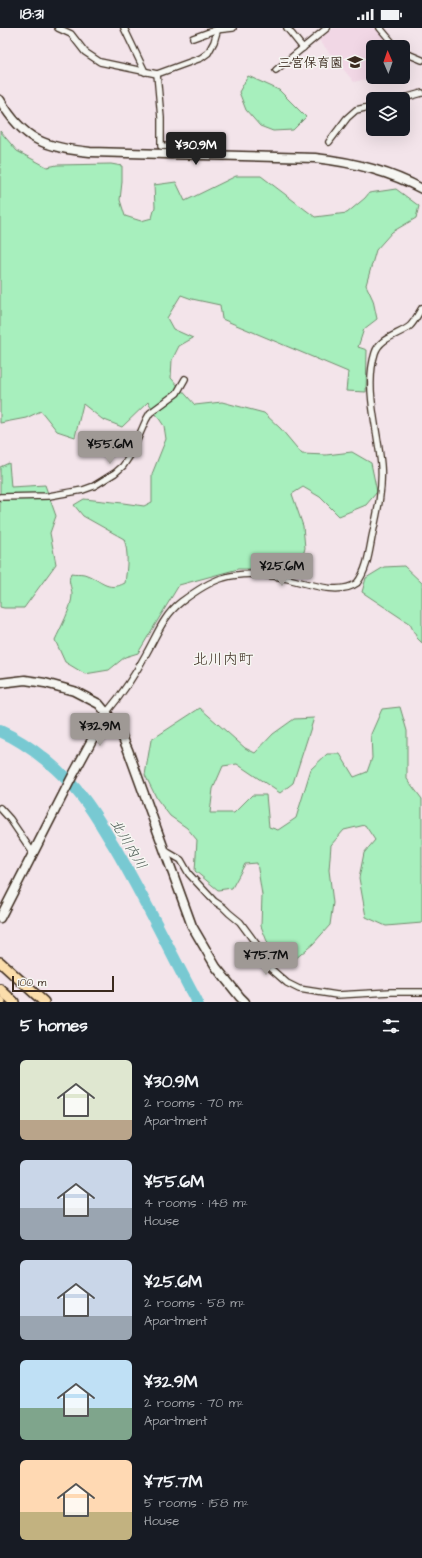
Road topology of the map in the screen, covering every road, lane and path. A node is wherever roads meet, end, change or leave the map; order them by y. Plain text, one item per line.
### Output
1 (58, 28) edge
2 (124, 28) edge
3 (232, 28) edge
4 (287, 28) edge
5 (327, 28) edge
6 (380, 28) edge
7 (218, 29) edge
8 (193, 38) dead end
9 (390, 40) edge
10 (303, 48) junction
11 (410, 56) edge
12 (422, 60) edge
13 (276, 70) dead end
14 (145, 72) junction
15 (157, 74) junction
16 (422, 93) edge
17 (410, 96) edge
18 (0, 100) edge
19 (366, 108) edge
20 (329, 142) dead end
21 (199, 156) junction
22 (422, 189) edge
23 (422, 308) edge
24 (185, 379) dead end
25 (0, 497) edge
26 (0, 683) edge
27 (107, 712) junction
28 (0, 808) edge
29 (164, 849) junction
30 (33, 854) junction
31 (0, 918) edge
32 (0, 962) edge
33 (0, 989) edge
34 (422, 992) edge
35 (14, 1002) edge
36 (44, 1002) edge
37 (245, 1002) edge

1 - 14 street
2 - 14 street
3 - 7 street
4 - 10 street
5 - 10 street
6 - 9 street
7 - 8 street
7 - 15 street
10 - 13 street
11 - 12 street
14 - 15 street
15 - 21 street
16 - 17 street
18 - 21 street
19 - 20 street
21 - 22 street
23 - 27 street
24 - 25 street
26 - 27 street
27 - 29 street
27 - 30 street
28 - 30 street
29 - 34 street
29 - 37 street
30 - 31 street
32 - 36 main road
33 - 35 main road

